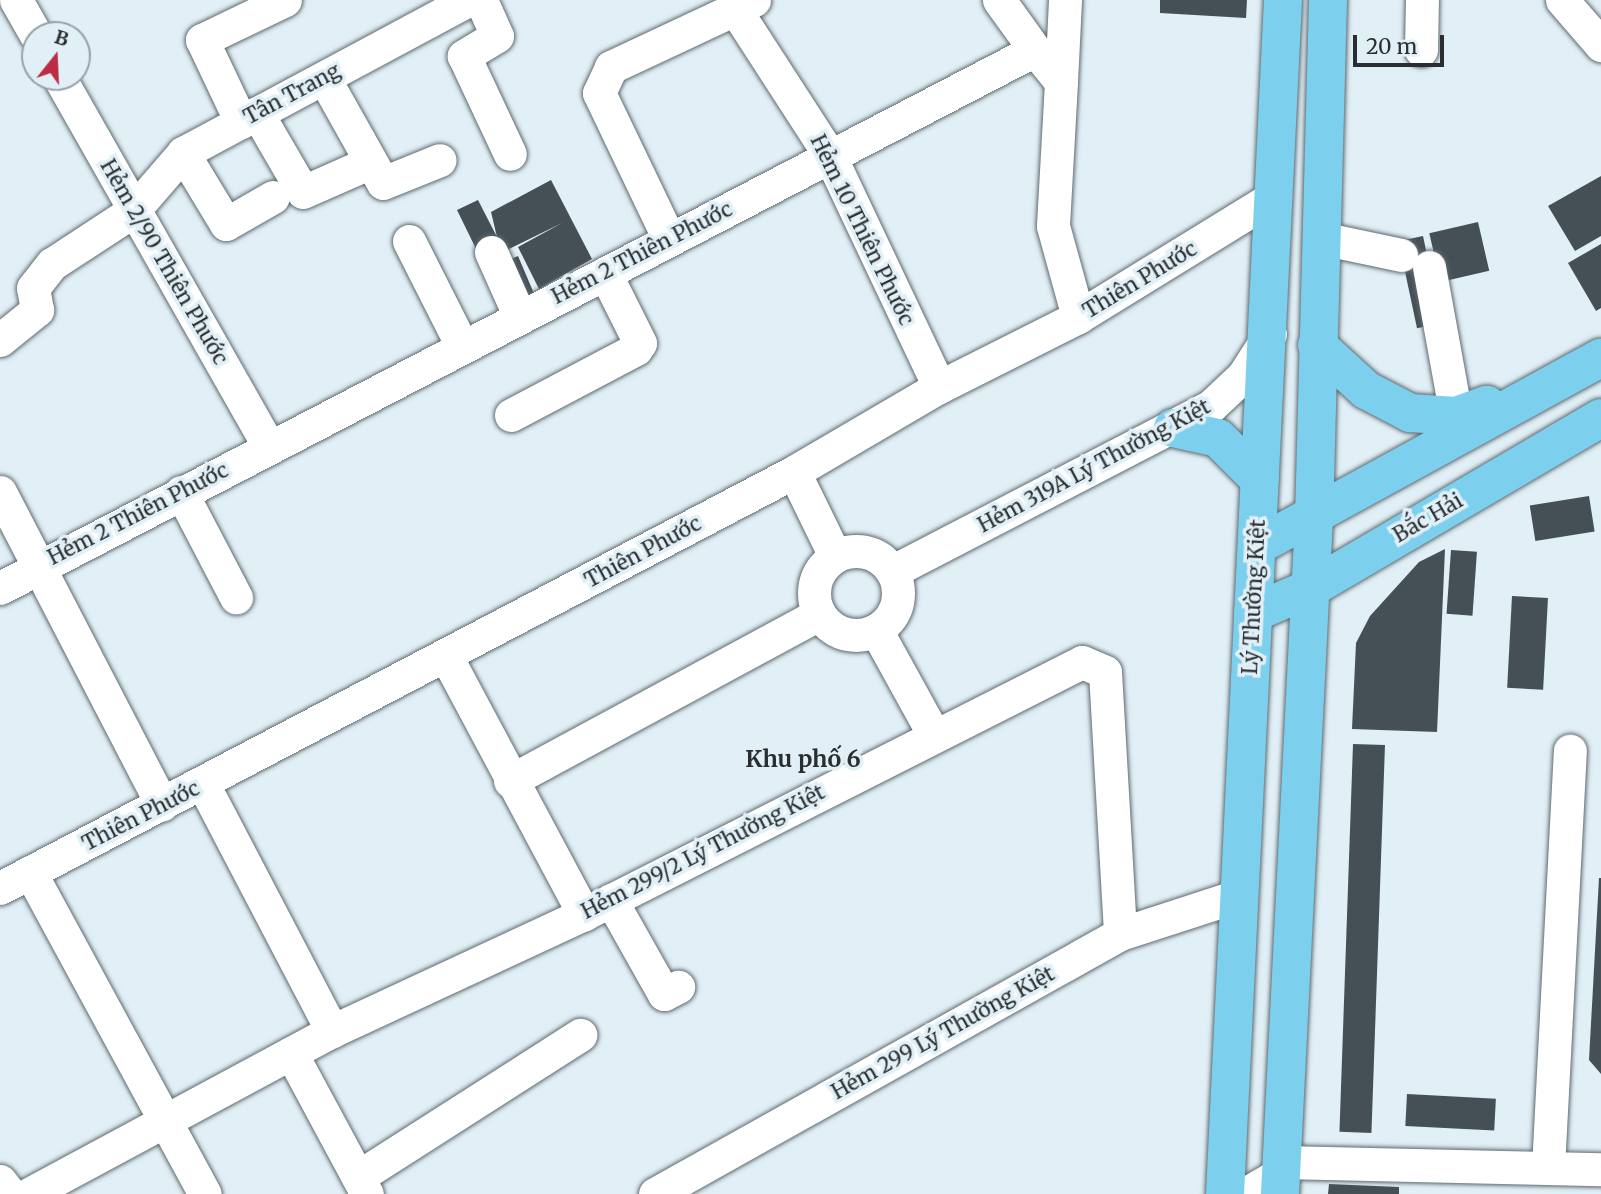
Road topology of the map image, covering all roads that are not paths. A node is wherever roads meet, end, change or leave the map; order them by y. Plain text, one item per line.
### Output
1 (16, 0) edge
2 (285, 0) edge
3 (468, 0) edge
4 (481, 0) edge
5 (999, 0) edge
6 (1065, 0) edge
7 (1283, 0) edge
8 (1328, 0) edge
9 (1422, 0) edge
10 (1562, 0) edge
11 (743, 3) edge
12 (28, 21) edge
13 (1601, 45) edge
14 (1035, 50) junction
15 (1421, 50) dead end
16 (324, 78) junction
17 (1061, 82) junction
18 (67, 91) edge
19 (249, 118) junction
20 (183, 153) junction
21 (510, 154) dead end
22 (830, 156) junction
23 (440, 160) dead end
24 (371, 162) junction
25 (1275, 196) junction
26 (273, 197) dead end
27 (134, 211) junction
28 (1321, 238) junction
29 (669, 239) junction
30 (409, 241) dead end
31 (491, 252) dead end
32 (605, 273) junction
33 (520, 317) junction
34 (1078, 317) junction
35 (1271, 333) junction
36 (0, 340) edge
37 (1317, 345) junction
38 (462, 346) junction
39 (1586, 366) edge
40 (939, 387) junction
41 (511, 415) dead end
42 (1456, 416) junction
43 (1601, 418) edge
44 (1173, 428) junction
45 (269, 447) junction
46 (794, 472) junction
47 (1260, 480) junction
48 (0, 492) edge
49 (181, 492) junction
50 (1314, 518) junction
51 (1256, 546) junction
52 (835, 555) junction
53 (42, 564) junction
54 (893, 571) junction
55 (1311, 588) junction
56 (0, 589) edge
57 (236, 597) dead end
58 (819, 614) junction
59 (1253, 614) junction
60 (876, 630) junction
61 (446, 656) junction
62 (934, 734) junction
63 (1570, 751) dead end
64 (510, 781) junction
65 (203, 785) junction
66 (162, 804) junction
67 (30, 872) junction
68 (0, 888) edge
69 (1240, 895) junction
70 (597, 907) junction
71 (1120, 933) junction
72 (678, 987) dead end
73 (332, 1031) junction
74 (579, 1035) dead end
75 (291, 1053) junction
76 (164, 1121) junction
77 (1548, 1168) junction
78 (1601, 1169) edge
79 (1281, 1176) edge
80 (0, 1181) edge
81 (362, 1186) edge
82 (10, 1194) edge
83 (29, 1194) edge
84 (205, 1194) edge
85 (655, 1194) edge
86 (1225, 1194) edge
87 (1245, 1194) edge

1 - 12 street
2 - 19 street
3 - 16 street, Tân Trang
4 - 21 street
5 - 14 street
6 - 17 street
7 - 25 main road, Lý Thường Kiệt
8 - 28 main road
9 - 15 street
10 - 13 street
11 - 22 street, Hẻm 10 Thiên Phước
11 - 29 street
14 - 17 street
14 - 22 street, Hẻm 2 Thiên Phước
16 - 19 street, Tân Trang
16 - 24 street
17 - 34 street
18 - 27 street, Hẻm 2/90 Thiên Phước
19 - 20 street, Tân Trang
19 - 24 street
20 - 26 street
20 - 27 street, Tân Trang
22 - 29 street, Hẻm 2 Thiên Phước
22 - 40 street, Hẻm 10 Thiên Phước
23 - 24 street
25 - 34 street, Thiên Phước
25 - 35 main road, Lý Thường Kiệt
27 - 36 street, Tân Trang
27 - 45 street, Hẻm 2/90 Thiên Phước
28 - 37 main road
28 - 42 street
29 - 32 street, Hẻm 2 Thiên Phước
30 - 38 street
31 - 33 street
32 - 33 street, Hẻm 2 Thiên Phước
32 - 41 street
33 - 38 street, Hẻm 2 Thiên Phước
34 - 40 street, Thiên Phước
35 - 44 street, Hẻm 319A Lý Thường Kiệt
35 - 47 main road, Lý Thường Kiệt
37 - 42 main road
37 - 50 main road
38 - 45 street, Hẻm 2 Thiên Phước
39 - 42 main road
39 - 50 main road
40 - 46 street, Thiên Phước
43 - 55 main road, Bắc Hải
44 - 47 main road
44 - 54 street, Hẻm 319A Lý Thường Kiệt
45 - 49 street, Hẻm 2 Thiên Phước
46 - 52 street
46 - 61 street, Thiên Phước
47 - 51 main road, Lý Thường Kiệt
48 - 53 street
49 - 53 street, Hẻm 2 Thiên Phước
49 - 57 street
50 - 51 main road
50 - 55 main road
51 - 59 main road, Lý Thường Kiệt
52 - 54 street
52 - 58 street
53 - 56 street, Hẻm 2 Thiên Phước
53 - 66 street
54 - 60 street
55 - 59 main road, Bắc Hải
55 - 79 main road
58 - 60 street
58 - 64 street
59 - 69 main road, Lý Thường Kiệt
60 - 62 street
61 - 64 street
61 - 65 street, Thiên Phước
62 - 70 street, Hẻm 299/2 Lý Thường Kiệt
62 - 71 street, Hẻm 299/2 Lý Thường Kiệt
63 - 77 street
64 - 70 street
65 - 66 street, Thiên Phước
65 - 73 street
66 - 67 street, Thiên Phước
67 - 68 street, Thiên Phước
67 - 76 street
69 - 71 street, Hẻm 299 Lý Thường Kiệt
69 - 86 main road, Lý Thường Kiệt
70 - 72 street
70 - 73 street, Hẻm 299/2 Lý Thường Kiệt
71 - 85 street, Hẻm 299 Lý Thường Kiệt
73 - 75 street, Hẻm 299/2 Lý Thường Kiệt
74 - 81 street
75 - 76 street, Hẻm 299/2 Lý Thường Kiệt
75 - 81 street
76 - 83 street, Hẻm 299/2 Lý Thường Kiệt
76 - 84 street
77 - 78 street
77 - 79 street
79 - 87 street
80 - 82 street

